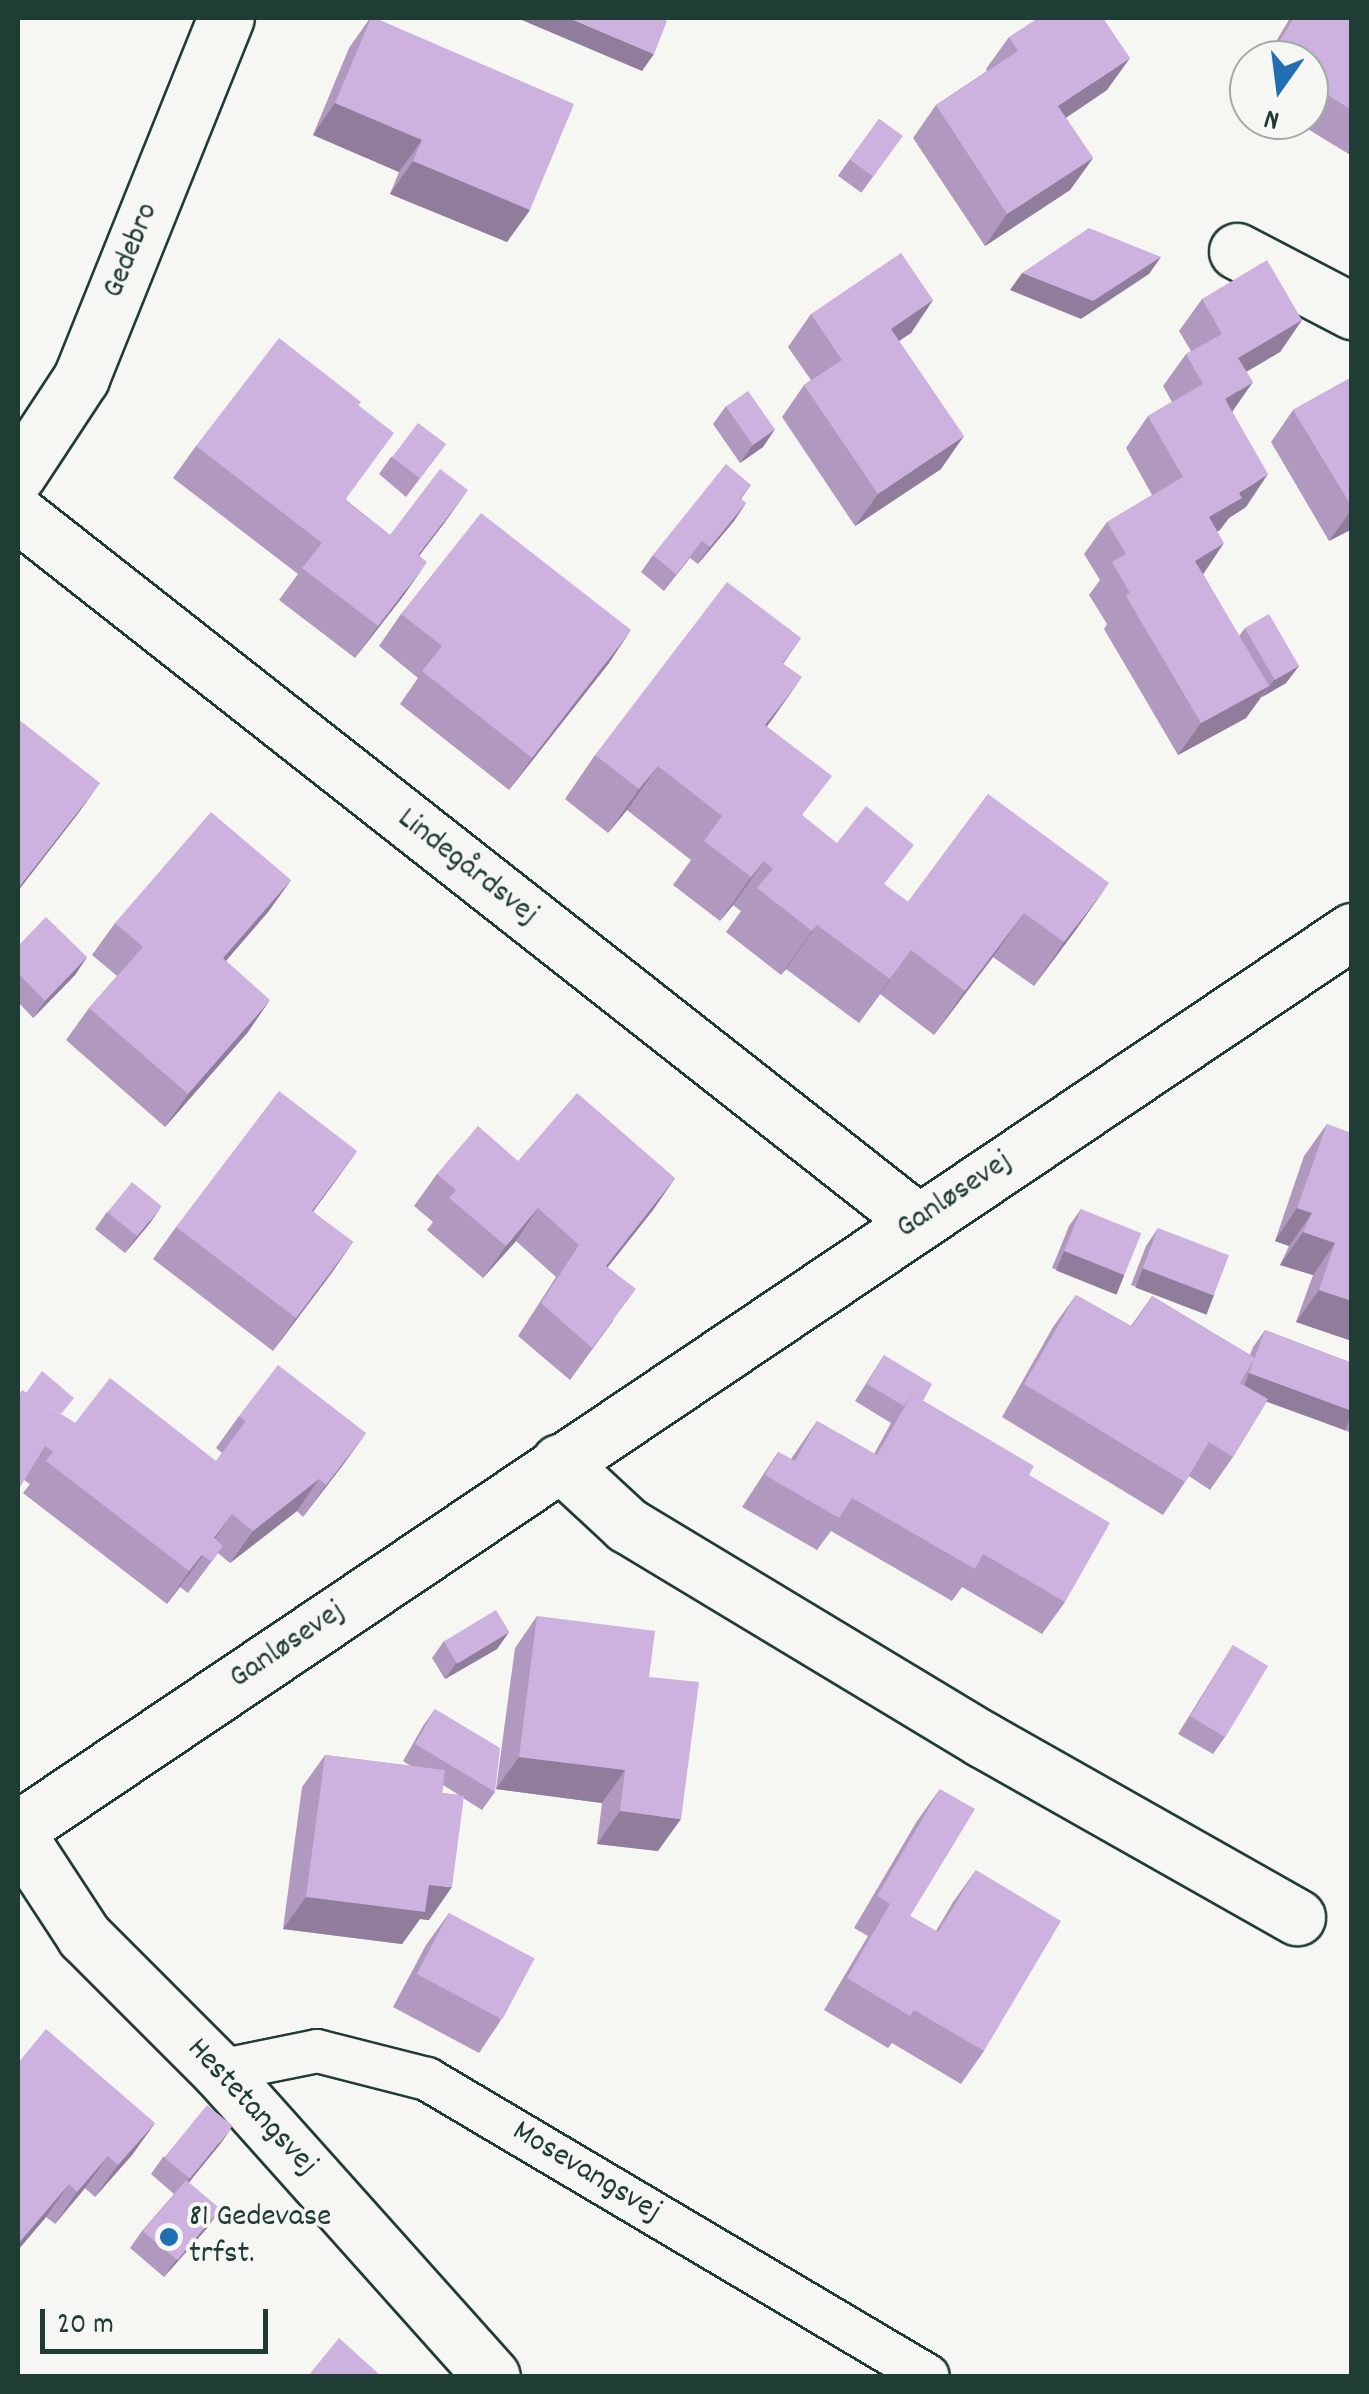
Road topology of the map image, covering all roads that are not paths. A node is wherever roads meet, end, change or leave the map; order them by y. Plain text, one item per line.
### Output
1 (226, 18) edge
2 (1237, 251) dead end
3 (1352, 311) edge
4 (18, 474) edge
5 (18, 514) edge
6 (1352, 930) edge
7 (917, 1221) junction
8 (559, 1462) junction
9 (18, 1832) edge
10 (1297, 1917) dead end
11 (219, 2071) junction
12 (492, 2376) edge
13 (928, 2376) edge

1 - 4 street, Gedebro
2 - 3 street
5 - 7 street, Lindegårdsvej
6 - 7 street, Ganløsevej
7 - 8 street, Ganløsevej
8 - 9 street, Ganløsevej
8 - 10 street
9 - 11 street, Hestetangsvej
11 - 12 street, Hestetangsvej
11 - 13 lane, Mosevangsvej

